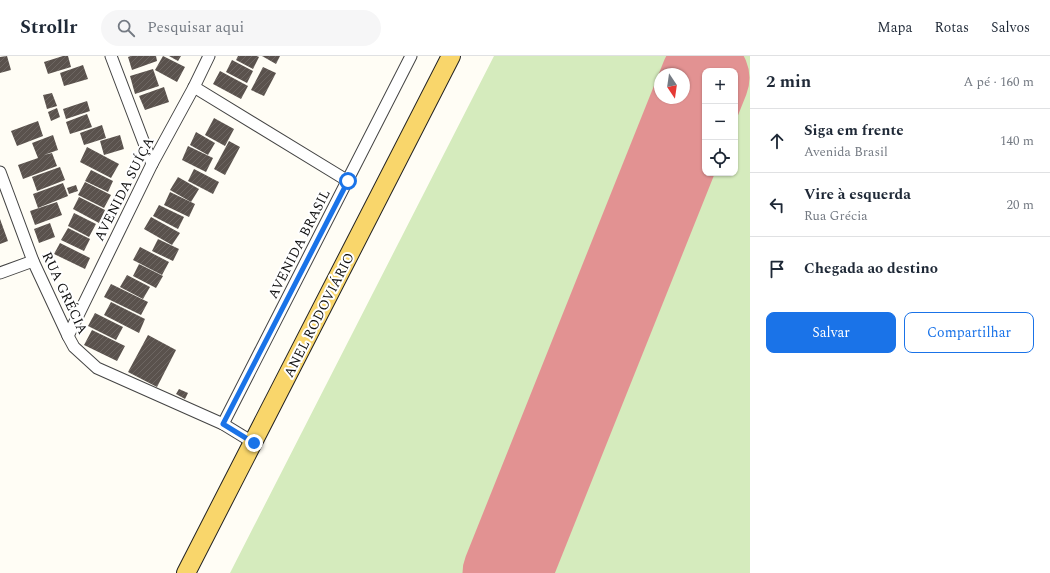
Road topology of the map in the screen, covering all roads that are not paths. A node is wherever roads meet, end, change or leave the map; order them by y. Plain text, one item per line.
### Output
1 (111, 56) edge
2 (208, 56) edge
3 (412, 56) edge
4 (451, 56) edge
5 (194, 87) junction
6 (152, 164) junction
7 (0, 172) edge
8 (348, 181) junction
9 (33, 261) junction
10 (0, 273) edge
11 (68, 336) junction
12 (223, 424) junction
13 (254, 443) junction
14 (186, 573) edge

1 - 6 street
2 - 5 street, AVENIDA SUÍÇA
3 - 8 street, AVENIDA BRASIL
4 - 13 main road, ANEL RODOVIÁRIO
5 - 6 street, AVENIDA SUÍÇA
5 - 8 street
6 - 11 street, AVENIDA SUÍÇA
7 - 9 street, RUA GRÉCIA
8 - 12 street, AVENIDA BRASIL
9 - 10 street
9 - 11 street, RUA GRÉCIA
11 - 12 street, RUA GRÉCIA
12 - 13 street, RUA GRÉCIA
13 - 14 main road, ANEL RODOVIÁRIO

